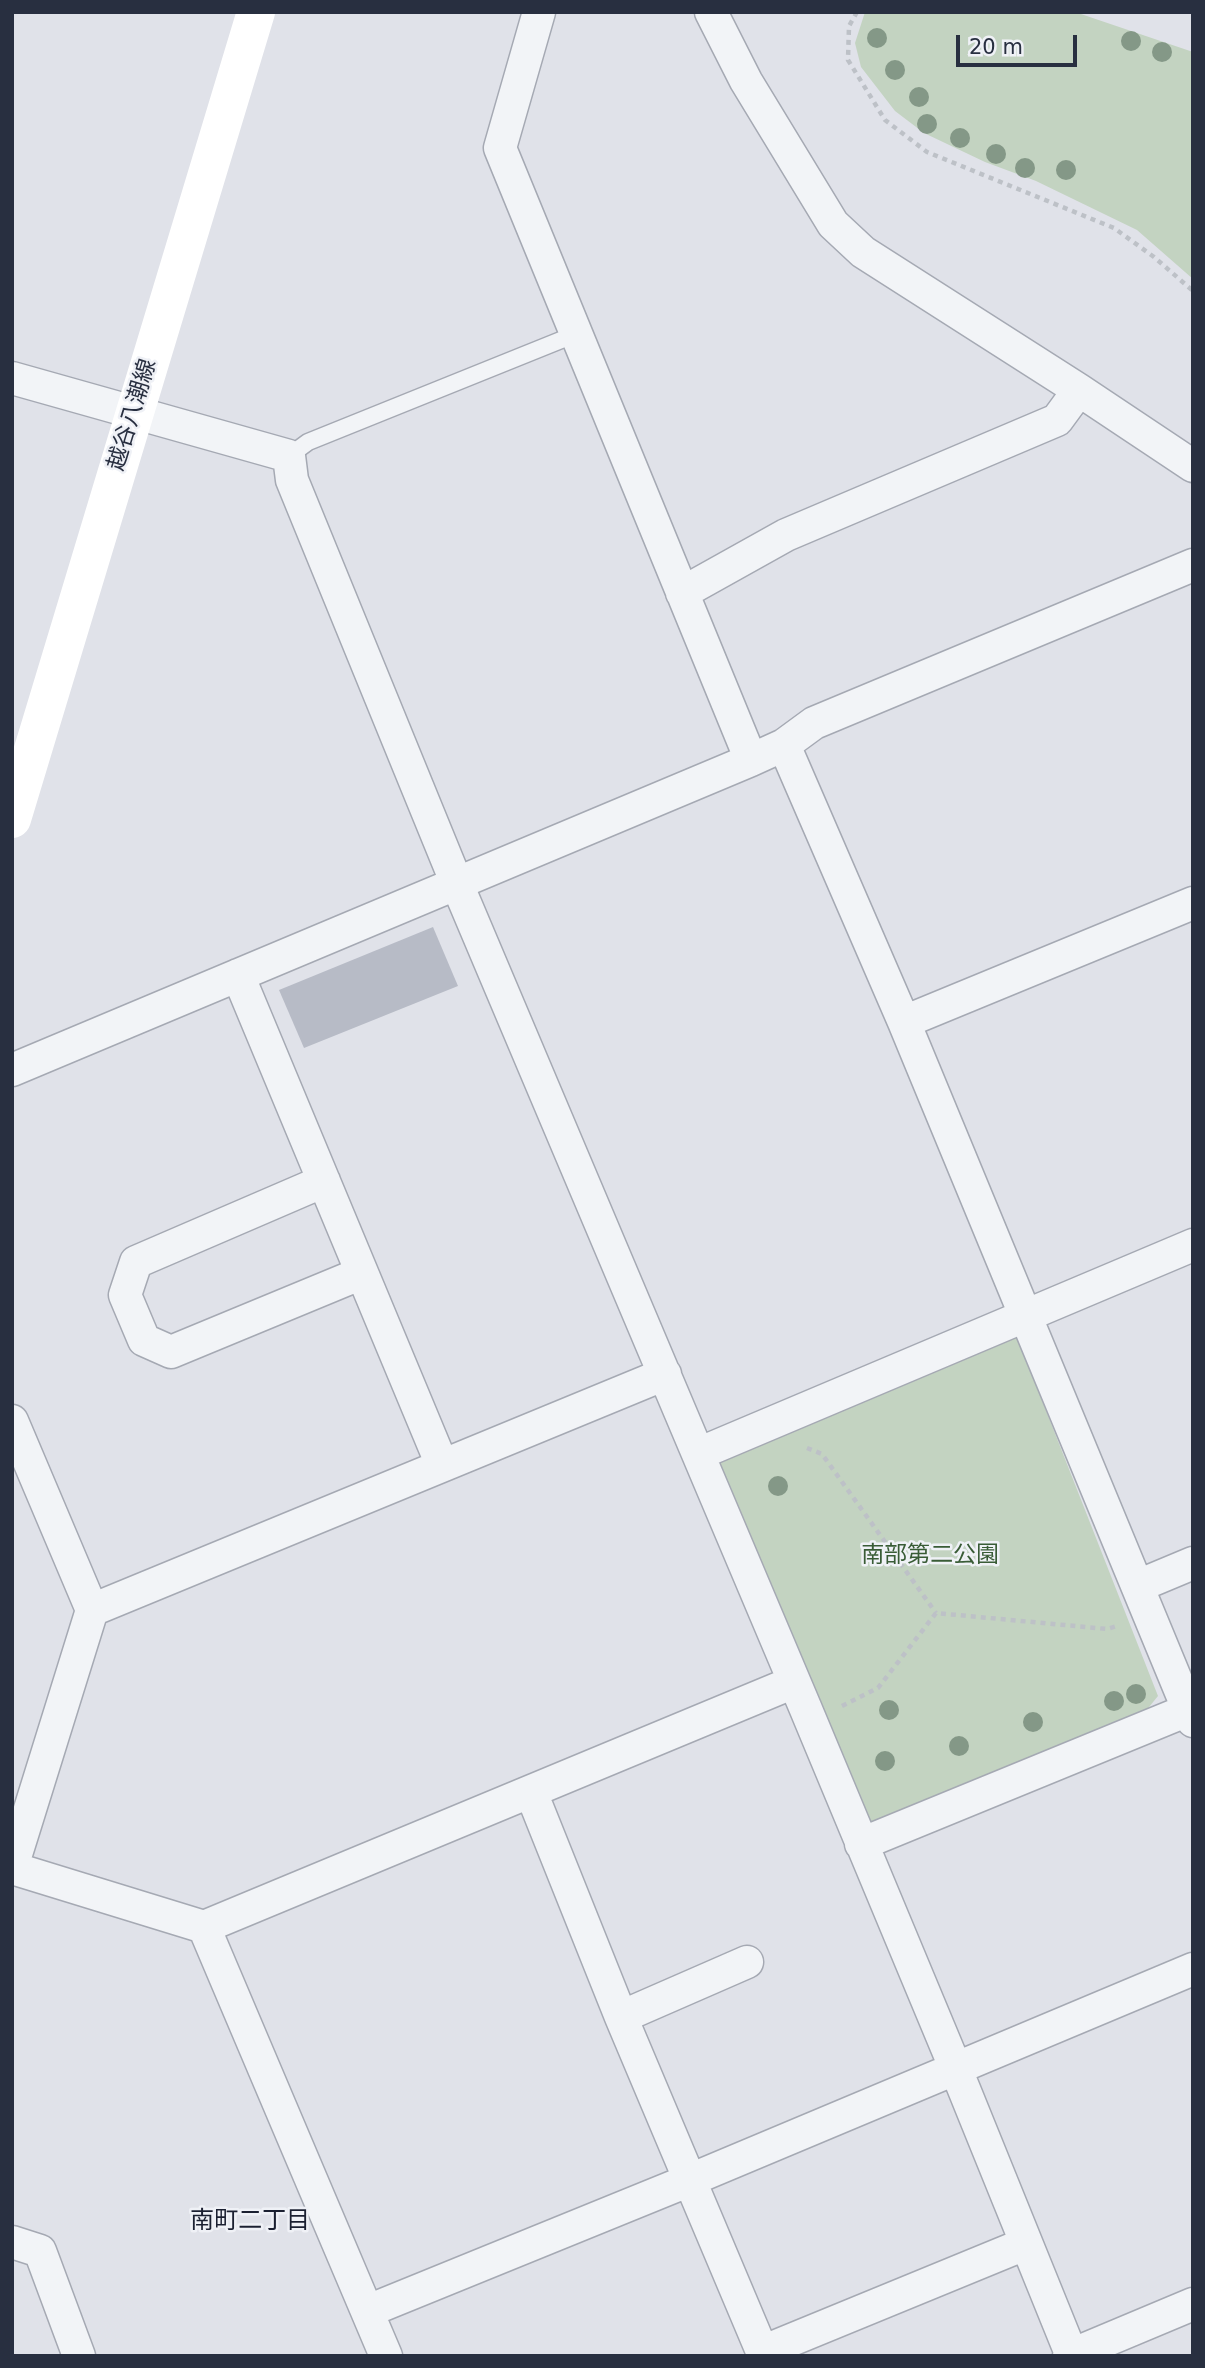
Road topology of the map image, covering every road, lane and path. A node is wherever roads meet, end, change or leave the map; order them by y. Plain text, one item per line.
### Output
1 (256, 12) edge
2 (539, 12) edge
3 (711, 12) edge
4 (858, 12) edge
5 (1193, 291) edge
6 (576, 334) junction
7 (12, 378) edge
8 (1079, 390) junction
9 (134, 412) junction
10 (289, 456) junction
11 (1193, 466) edge
12 (1193, 565) edge
13 (682, 593) junction
14 (784, 745) junction
15 (751, 760) junction
16 (12, 819) edge
17 (457, 884) junction
18 (1193, 903) edge
19 (238, 975) junction
20 (904, 1022) junction
21 (12, 1070) edge
22 (324, 1181) junction
23 (1193, 1245) edge
24 (362, 1273) junction
25 (1025, 1315) junction
26 (664, 1374) junction
27 (784, 1417) junction
28 (12, 1421) edge
29 (698, 1454) junction
30 (442, 1465) junction
31 (1193, 1563) edge
32 (1138, 1586) junction
33 (92, 1609) junction
34 (936, 1613) junction
35 (1125, 1622) dead end
36 (794, 1682) junction
37 (863, 1696) dead end
38 (1191, 1715) edge
39 (531, 1792) junction
40 (860, 1844) junction
41 (12, 1868) edge
42 (204, 1927) junction
43 (747, 1962) dead end
44 (1193, 1969) edge
45 (621, 2017) junction
46 (955, 2067) junction
47 (690, 2180) junction
48 (12, 2242) edge
49 (1025, 2244) junction
50 (1193, 2304) edge
51 (368, 2311) junction
52 (763, 2354) edge
53 (1071, 2355) edge
54 (79, 2356) edge
55 (386, 2356) edge

1 - 9 main road, 越谷八潮線
2 - 6 street
3 - 8 street
4 - 5 path
6 - 10 lane
6 - 13 street
7 - 9 street
8 - 11 street
8 - 13 street
9 - 10 street
9 - 16 main road, 越谷八潮線
10 - 17 street
12 - 14 street
13 - 15 street
14 - 15 street
14 - 20 street
15 - 17 street
17 - 19 street
17 - 26 street
18 - 20 street
19 - 21 street
19 - 22 street
20 - 25 street
22 - 24 street
22 - 24 street
23 - 25 street
24 - 30 street
25 - 27 street
25 - 32 street
26 - 29 street
26 - 30 street
27 - 29 street
27 - 34 path
28 - 33 street
29 - 36 street
30 - 33 street
31 - 32 street
32 - 38 street
33 - 41 street
34 - 35 path
34 - 37 path
36 - 39 street
36 - 40 street
38 - 40 street
39 - 42 street
39 - 45 street
40 - 46 street
41 - 42 street
42 - 51 street
43 - 45 street
44 - 46 street
45 - 47 street
46 - 47 street
46 - 49 street
47 - 51 street
47 - 52 street
48 - 54 street
49 - 52 street
49 - 53 street
50 - 53 street
51 - 55 street

